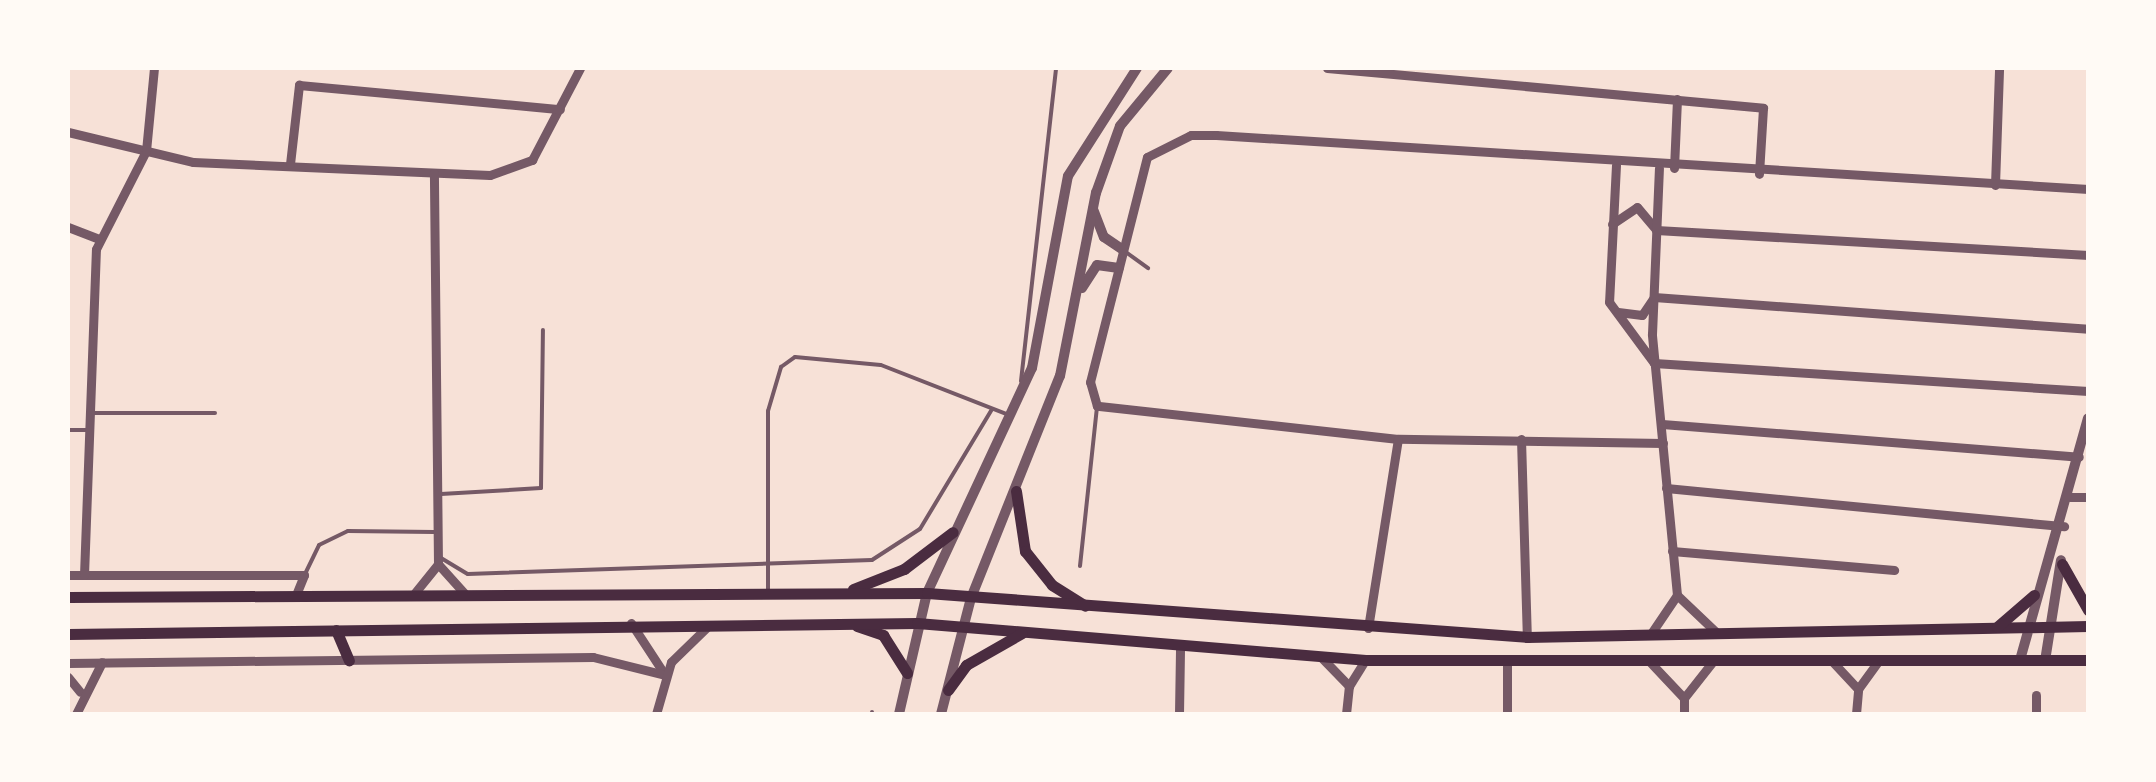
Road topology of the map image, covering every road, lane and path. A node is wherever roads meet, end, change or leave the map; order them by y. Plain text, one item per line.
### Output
1 (154, 68) edge
2 (580, 68) edge
3 (1056, 68) edge
4 (1138, 68) edge
5 (1168, 68) edge
6 (1327, 68) edge
7 (1999, 68) edge
8 (1677, 98) junction
9 (560, 109) junction
10 (68, 132) edge
11 (146, 152) junction
12 (290, 164) junction
13 (1616, 165) junction
14 (1659, 168) junction
15 (1674, 168) junction
16 (434, 173) junction
17 (1759, 174) junction
18 (1995, 185) junction
19 (2088, 189) edge
20 (1092, 205) junction
21 (1612, 225) junction
22 (68, 227) edge
23 (1656, 230) junction
24 (100, 239) junction
25 (1123, 250) junction
26 (2088, 254) edge
27 (1119, 268) junction
28 (1148, 268) dead end
29 (1079, 294) junction
30 (1654, 297) junction
31 (1613, 310) junction
32 (2088, 329) edge
33 (543, 330) dead end
34 (1654, 363) junction
35 (1020, 392) junction
36 (2088, 392) edge
37 (1097, 406) junction
38 (992, 409) junction
39 (88, 413) junction
40 (214, 414) dead end
41 (1009, 415) junction
42 (2088, 418) edge
43 (1662, 424) junction
44 (68, 430) edge
45 (87, 430) junction
46 (2086, 437) edge
47 (1521, 438) junction
48 (1398, 440) junction
49 (1663, 443) junction
50 (2080, 457) junction
51 (1666, 488) junction
52 (1016, 491) junction
53 (438, 494) junction
54 (2088, 497) edge
55 (2070, 498) junction
56 (2064, 526) junction
57 (439, 532) junction
58 (953, 532) junction
59 (2058, 550) junction
60 (1672, 551) junction
61 (438, 559) junction
62 (2062, 564) junction
63 (768, 566) junction
64 (1080, 566) dead end
65 (1894, 570) dead end
66 (68, 575) edge
67 (84, 575) junction
68 (304, 575) junction
69 (768, 592) junction
70 (845, 592) junction
71 (926, 593) junction
72 (296, 595) junction
73 (467, 595) junction
74 (1677, 595) junction
75 (2034, 595) junction
76 (412, 596) junction
77 (68, 598) edge
78 (971, 598) junction
79 (1088, 608) junction
80 (2088, 610) edge
81 (843, 622) junction
82 (630, 623) junction
83 (712, 623) junction
84 (917, 623) junction
85 (2088, 626) edge
86 (962, 628) junction
87 (2050, 628) junction
88 (2026, 629) junction
89 (336, 630) junction
90 (1986, 630) junction
91 (1368, 631) junction
92 (1716, 632) junction
93 (1022, 633) junction
94 (68, 634) edge
95 (1649, 636) junction
96 (1527, 637) junction
97 (1180, 648) junction
98 (1320, 656) junction
99 (1830, 659) junction
100 (348, 660) junction
101 (1365, 660) junction
102 (1714, 660) junction
103 (1879, 660) junction
104 (2020, 660) junction
105 (2088, 660) edge
106 (1650, 661) junction
107 (2045, 661) junction
108 (102, 662) junction
109 (68, 663) edge
110 (1507, 663) junction
111 (907, 672) junction
112 (665, 675) junction
113 (68, 677) edge
114 (1349, 686) junction
115 (1858, 689) junction
116 (948, 690) junction
117 (80, 692) junction
118 (2036, 695) dead end
119 (1684, 698) junction
120 (76, 714) edge
121 (656, 714) edge
122 (899, 714) edge
123 (942, 714) edge
124 (1178, 714) edge
125 (1346, 714) edge
126 (1508, 714) edge
127 (1684, 714) edge
128 (1856, 714) edge
129 (2036, 714) edge

1 - 11 street
2 - 9 street
3 - 35 lane
4 - 35 street
5 - 20 street
6 - 8 street
7 - 18 street
8 - 15 street
8 - 17 street
9 - 12 street
9 - 16 street
10 - 11 street
11 - 12 street
11 - 24 street
12 - 16 street
13 - 14 street
13 - 21 street
13 - 25 street
14 - 15 street
14 - 23 street
15 - 17 street
16 - 53 street
17 - 18 street
18 - 19 street
20 - 25 street
20 - 29 street
21 - 23 street
21 - 31 street
22 - 24 street
23 - 26 street
23 - 30 street
24 - 39 street
25 - 27 street
25 - 28 lane
27 - 29 street
27 - 37 street
29 - 52 street
30 - 31 street
30 - 32 street
30 - 34 street
31 - 34 street
33 - 53 lane
34 - 36 street
34 - 43 street
35 - 41 street
37 - 48 street
37 - 64 lane
38 - 41 lane
38 - 63 lane
38 - 63 lane
39 - 40 lane
39 - 45 street
41 - 58 street
42 - 46 street
43 - 49 street
43 - 50 street
44 - 45 lane
45 - 67 street
46 - 50 street
47 - 48 street
47 - 49 street
47 - 96 street
48 - 91 street
49 - 51 street
50 - 55 street
51 - 56 street
51 - 60 street
52 - 78 street
52 - 79 main road
53 - 57 street
54 - 55 street
55 - 56 street
56 - 59 street
57 - 61 street
57 - 68 lane
58 - 70 main road
58 - 71 street
59 - 62 street
59 - 75 street
60 - 65 street
60 - 74 street
61 - 63 lane
61 - 73 street
61 - 76 street
62 - 80 main road
62 - 87 street
63 - 69 lane
66 - 67 street
67 - 68 street
68 - 72 street
69 - 70 main road
69 - 73 main road
70 - 71 main road
71 - 78 main road
71 - 84 street
72 - 76 main road
72 - 77 main road
73 - 76 main road
74 - 92 street
74 - 95 street
75 - 88 street
75 - 90 main road
78 - 79 main road
78 - 86 street
79 - 91 main road
81 - 83 main road
81 - 84 main road
81 - 111 main road
82 - 83 main road
82 - 89 main road
82 - 112 street
83 - 112 street
84 - 86 main road
84 - 111 street
85 - 87 main road
86 - 93 main road
86 - 116 street
87 - 88 main road
87 - 107 street
88 - 90 main road
88 - 104 street
89 - 94 main road
89 - 100 main road
90 - 92 main road
91 - 96 main road
92 - 95 main road
93 - 97 main road
93 - 116 main road
95 - 96 main road
97 - 98 main road
97 - 124 street
98 - 101 main road
98 - 114 street
99 - 102 main road
99 - 103 main road
99 - 115 street
100 - 108 street
100 - 112 street
101 - 110 main road
101 - 114 street
102 - 106 main road
102 - 119 street
103 - 104 main road
103 - 115 street
104 - 107 main road
105 - 107 main road
106 - 110 main road
106 - 119 street
108 - 109 street
108 - 117 street
110 - 126 street
111 - 122 street
112 - 121 street
113 - 117 street
114 - 125 street
115 - 128 street
116 - 123 street
117 - 120 street
118 - 129 street
119 - 127 street

